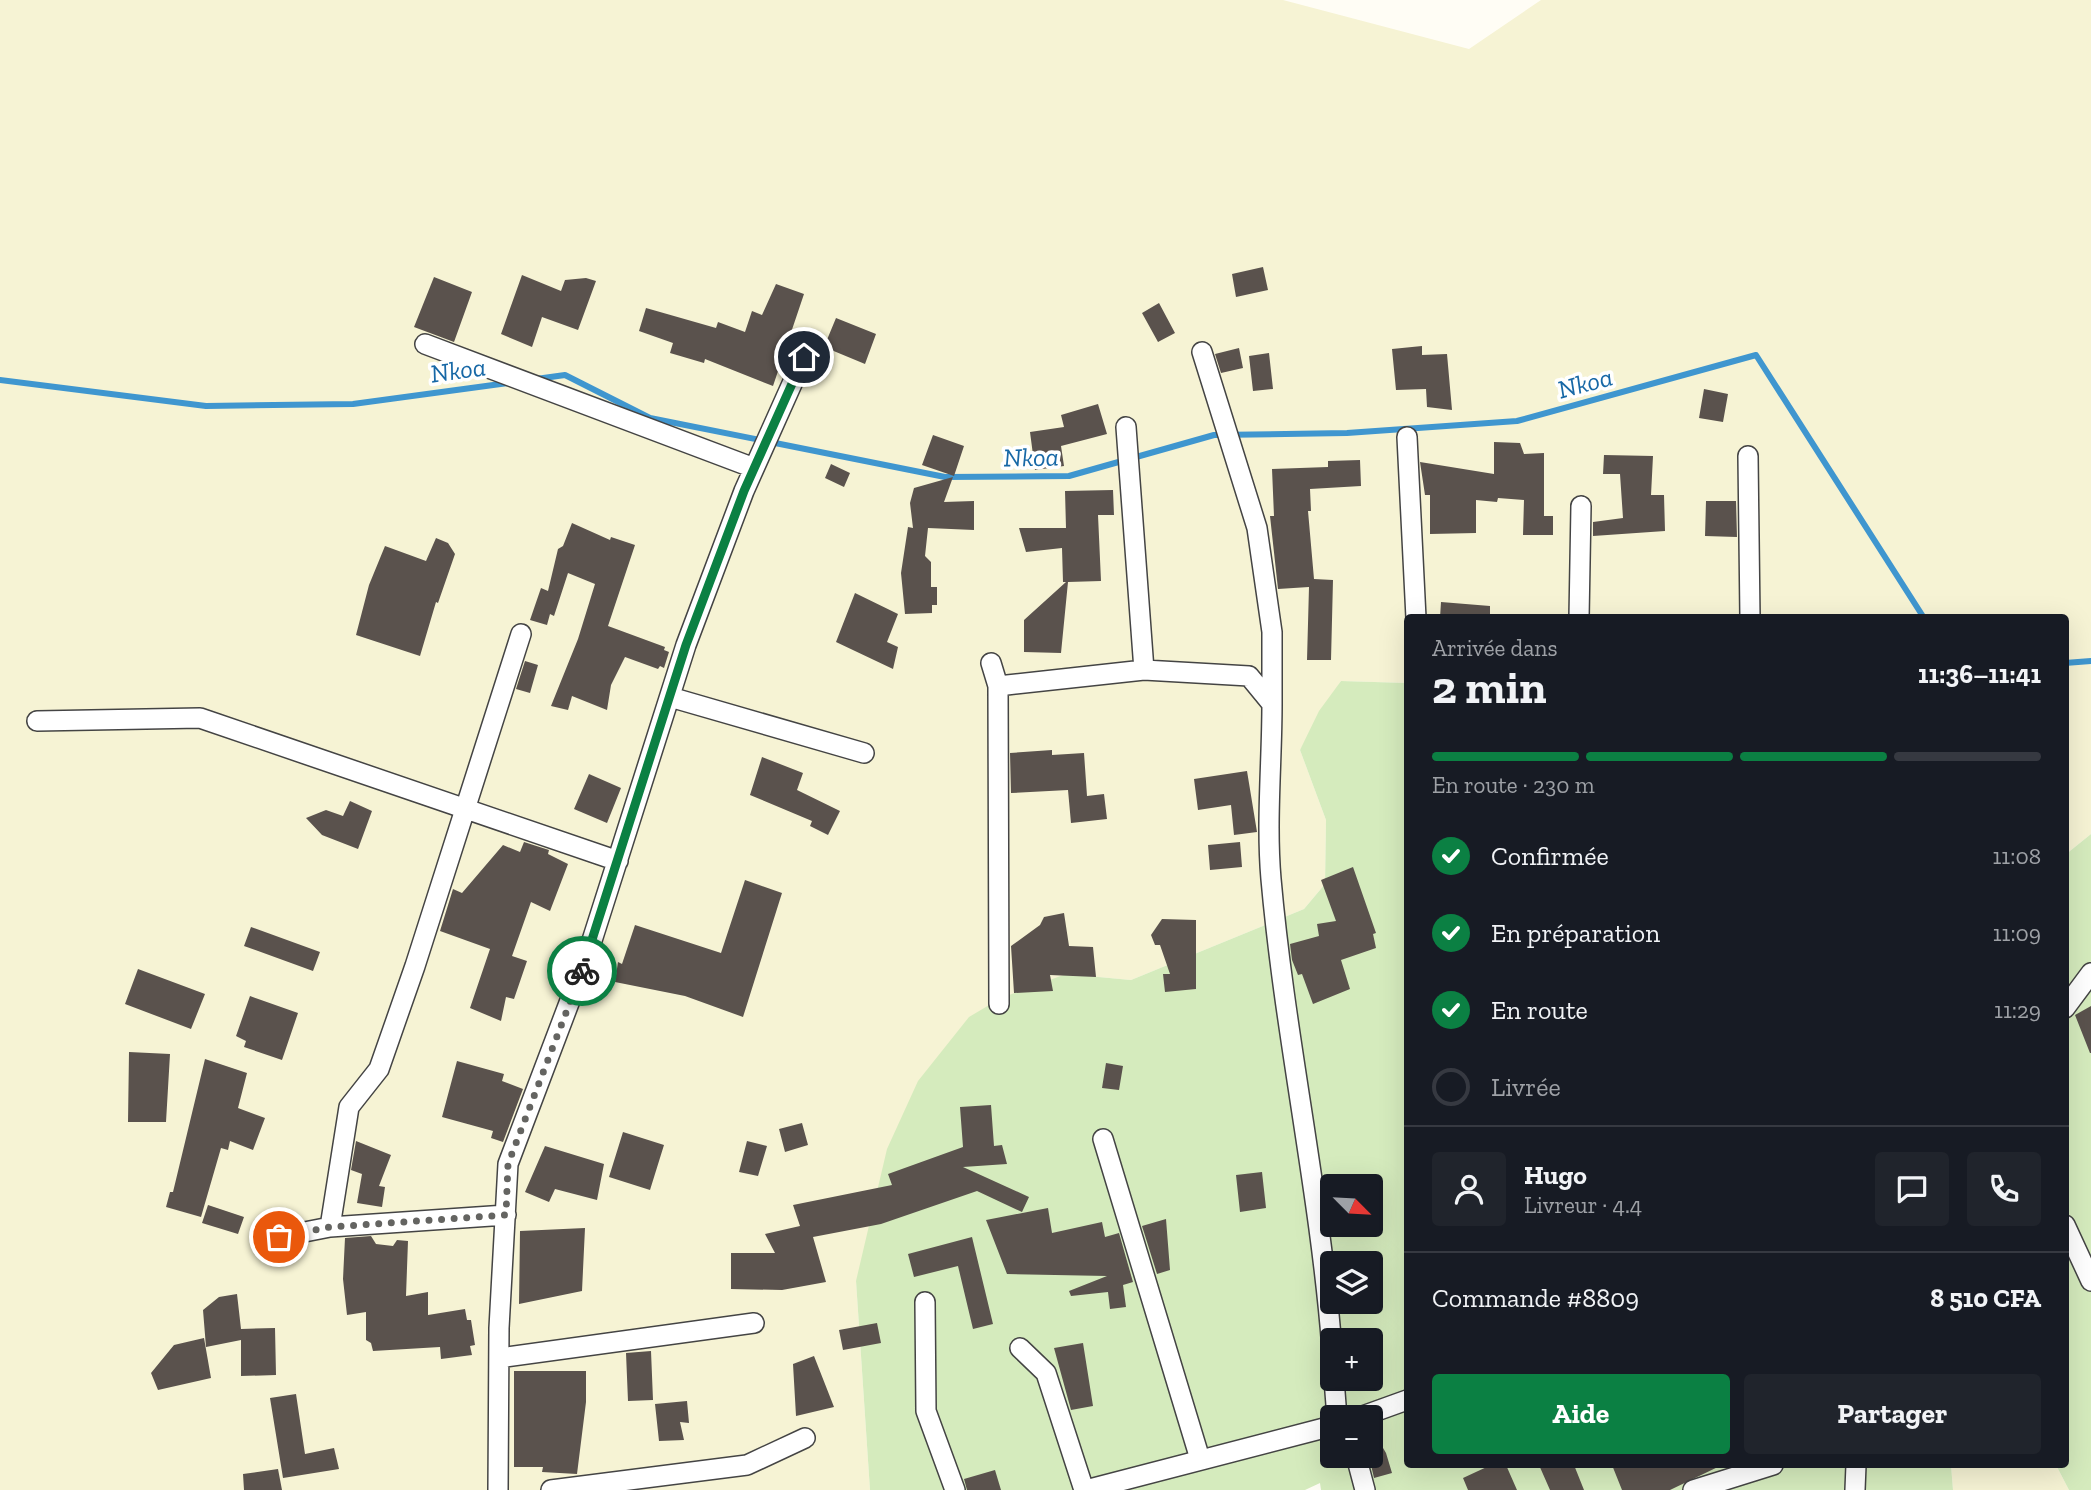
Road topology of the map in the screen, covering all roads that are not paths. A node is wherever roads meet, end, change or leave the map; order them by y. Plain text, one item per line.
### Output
1 (425, 344) dead end
2 (1202, 352) dead end
3 (804, 357) dead end
4 (1126, 427) dead end
5 (1407, 437) dead end
6 (1748, 456) dead end
7 (754, 468) junction
8 (1581, 506) dead end
9 (1416, 614) edge
10 (1578, 614) edge
11 (1750, 614) edge
12 (521, 635) dead end
13 (990, 663) dead end
14 (1144, 670) junction
15 (998, 686) junction
16 (670, 697) junction
17 (1272, 704) junction
18 (37, 721) dead end
19 (864, 753) dead end
20 (466, 809) junction
21 (618, 861) junction
22 (2091, 973) edge
23 (2069, 1002) edge
24 (999, 1004) dead end
25 (1103, 1139) dead end
26 (506, 1215) junction
27 (330, 1227) junction
28 (2069, 1234) edge
29 (279, 1237) dead end
30 (2091, 1281) edge
31 (925, 1302) dead end
32 (754, 1323) dead end
33 (1330, 1328) edge
34 (1020, 1348) dead end
35 (499, 1357) junction
36 (1404, 1401) edge
37 (1383, 1409) edge
38 (1320, 1429) edge
39 (805, 1438) dead end
40 (1200, 1459) junction
41 (1359, 1468) edge
42 (1763, 1468) edge
43 (1856, 1468) edge
44 (498, 1490) edge
45 (551, 1490) edge
46 (955, 1490) edge
47 (1085, 1490) edge
48 (1365, 1490) edge
49 (1693, 1490) edge
50 (1855, 1490) edge

1 - 7 street
2 - 17 street
3 - 7 street
4 - 14 street
5 - 9 street
6 - 11 street
7 - 16 street
8 - 10 street
12 - 20 street
13 - 15 street
14 - 15 street
14 - 17 street
15 - 24 street
16 - 19 street
16 - 21 street
17 - 33 street
18 - 20 street
20 - 21 street
20 - 27 street
21 - 26 street
22 - 23 street
25 - 40 street
26 - 27 street
26 - 35 street
27 - 29 street
28 - 30 street
31 - 46 street
32 - 35 street
34 - 47 street
35 - 44 street
36 - 37 street
38 - 40 street
39 - 45 street
40 - 47 street
41 - 48 street
42 - 49 street
43 - 50 street

